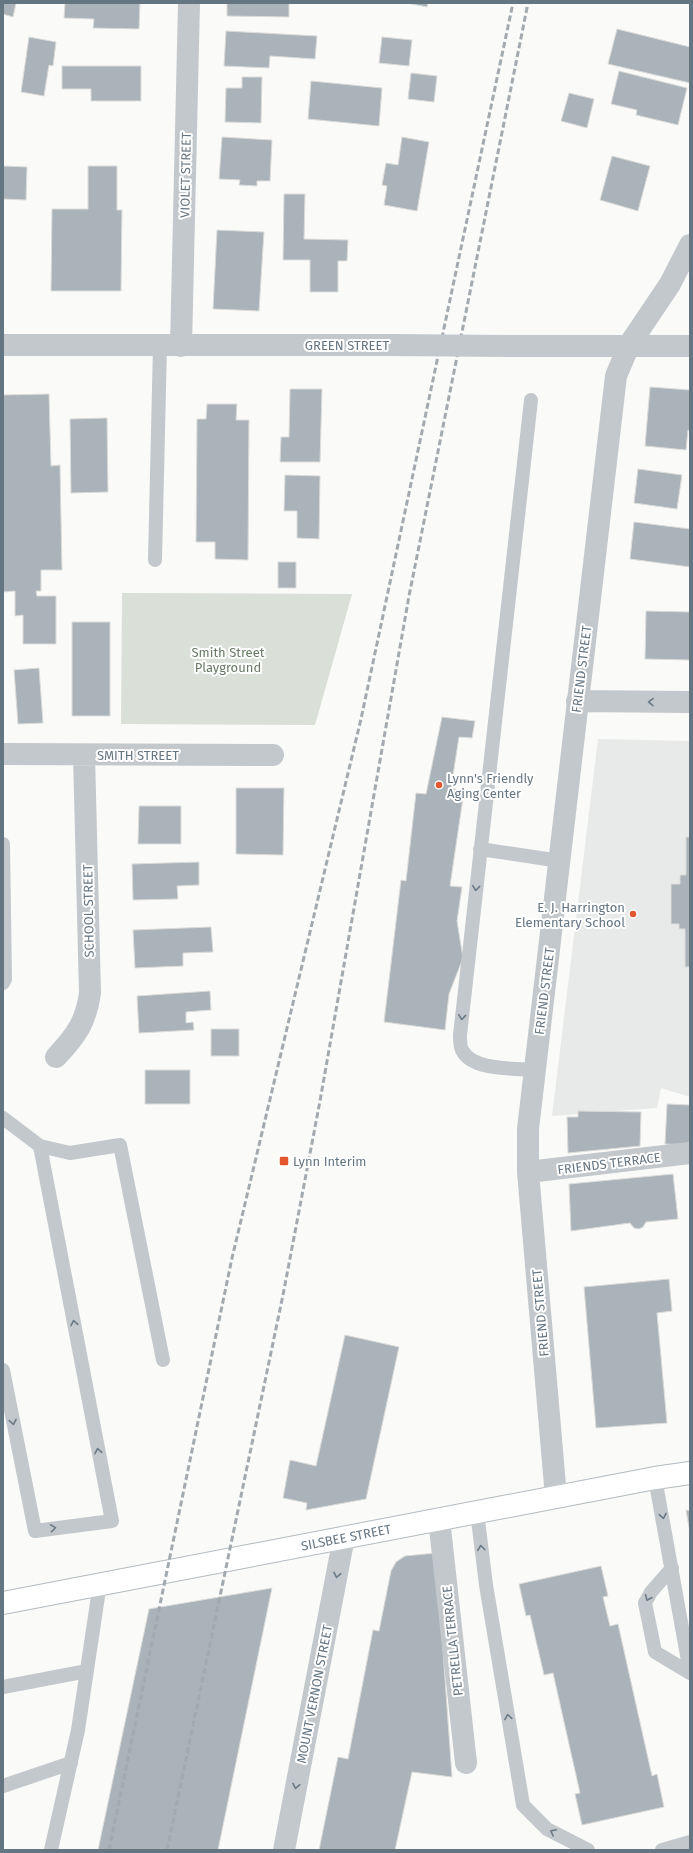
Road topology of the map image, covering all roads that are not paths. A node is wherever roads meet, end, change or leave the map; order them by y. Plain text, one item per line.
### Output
1 (189, 3) edge
2 (690, 245) edge
3 (3, 345) edge
4 (629, 345) junction
5 (160, 346) junction
6 (182, 346) junction
7 (690, 346) edge
8 (531, 400) dead end
9 (154, 560) dead end
10 (577, 700) junction
11 (690, 702) edge
12 (3, 754) edge
13 (84, 755) junction
14 (273, 755) dead end
15 (3, 844) edge
16 (480, 849) junction
17 (560, 861) junction
18 (3, 983) edge
19 (56, 1057) dead end
20 (535, 1070) junction
21 (3, 1118) edge
22 (40, 1146) junction
23 (690, 1153) edge
24 (528, 1172) junction
25 (163, 1360) dead end
26 (3, 1370) edge
27 (690, 1472) edge
28 (655, 1478) junction
29 (556, 1497) junction
30 (476, 1512) junction
31 (439, 1519) junction
32 (344, 1537) junction
33 (672, 1568) junction
34 (100, 1584) junction
35 (3, 1603) edge
36 (87, 1671) junction
37 (690, 1673) edge
38 (3, 1687) edge
39 (71, 1763) junction
40 (466, 1763) dead end
41 (3, 1786) edge
42 (690, 1842) edge
43 (51, 1850) edge
44 (284, 1850) edge
45 (588, 1850) edge
46 (662, 1850) edge

1 - 6 street, VIOLET STREET
2 - 4 street, FRIEND STREET
3 - 5 street, GREEN STREET
4 - 6 street, GREEN STREET, bridge
4 - 7 street, GREEN STREET
4 - 10 street, FRIEND STREET
5 - 6 street, GREEN STREET
5 - 9 lane
8 - 16 lane
11 -> 10 street
10 - 17 street, FRIEND STREET
12 - 13 street, SMITH STREET
13 - 14 street, SMITH STREET
13 - 19 street, SCHOOL STREET
15 - 18 lane
16 - 17 lane
16 -> 20 lane
17 - 20 street, FRIEND STREET
20 - 24 street, FRIEND STREET
21 - 22 lane
22 - 25 lane
26 -> 22 lane
23 - 24 street, FRIENDS TERRACE
24 - 29 street, FRIEND STREET
27 - 28 main road, SILSBEE STREET
28 - 29 main road, SILSBEE STREET
28 -> 33 lane
29 - 30 main road, SILSBEE STREET
30 - 31 main road, SILSBEE STREET
45 -> 30 lane
31 - 32 main road, SILSBEE STREET
31 - 40 street, PETRELLA TERRACE
32 - 34 main road, SILSBEE STREET
32 -> 44 street, MOUNT VERNON STREET
33 - 37 lane
33 -> 37 lane
34 - 35 main road, SILSBEE STREET
34 - 36 lane
36 - 38 lane
36 - 39 lane
39 - 41 lane
39 - 43 lane
42 - 46 lane

